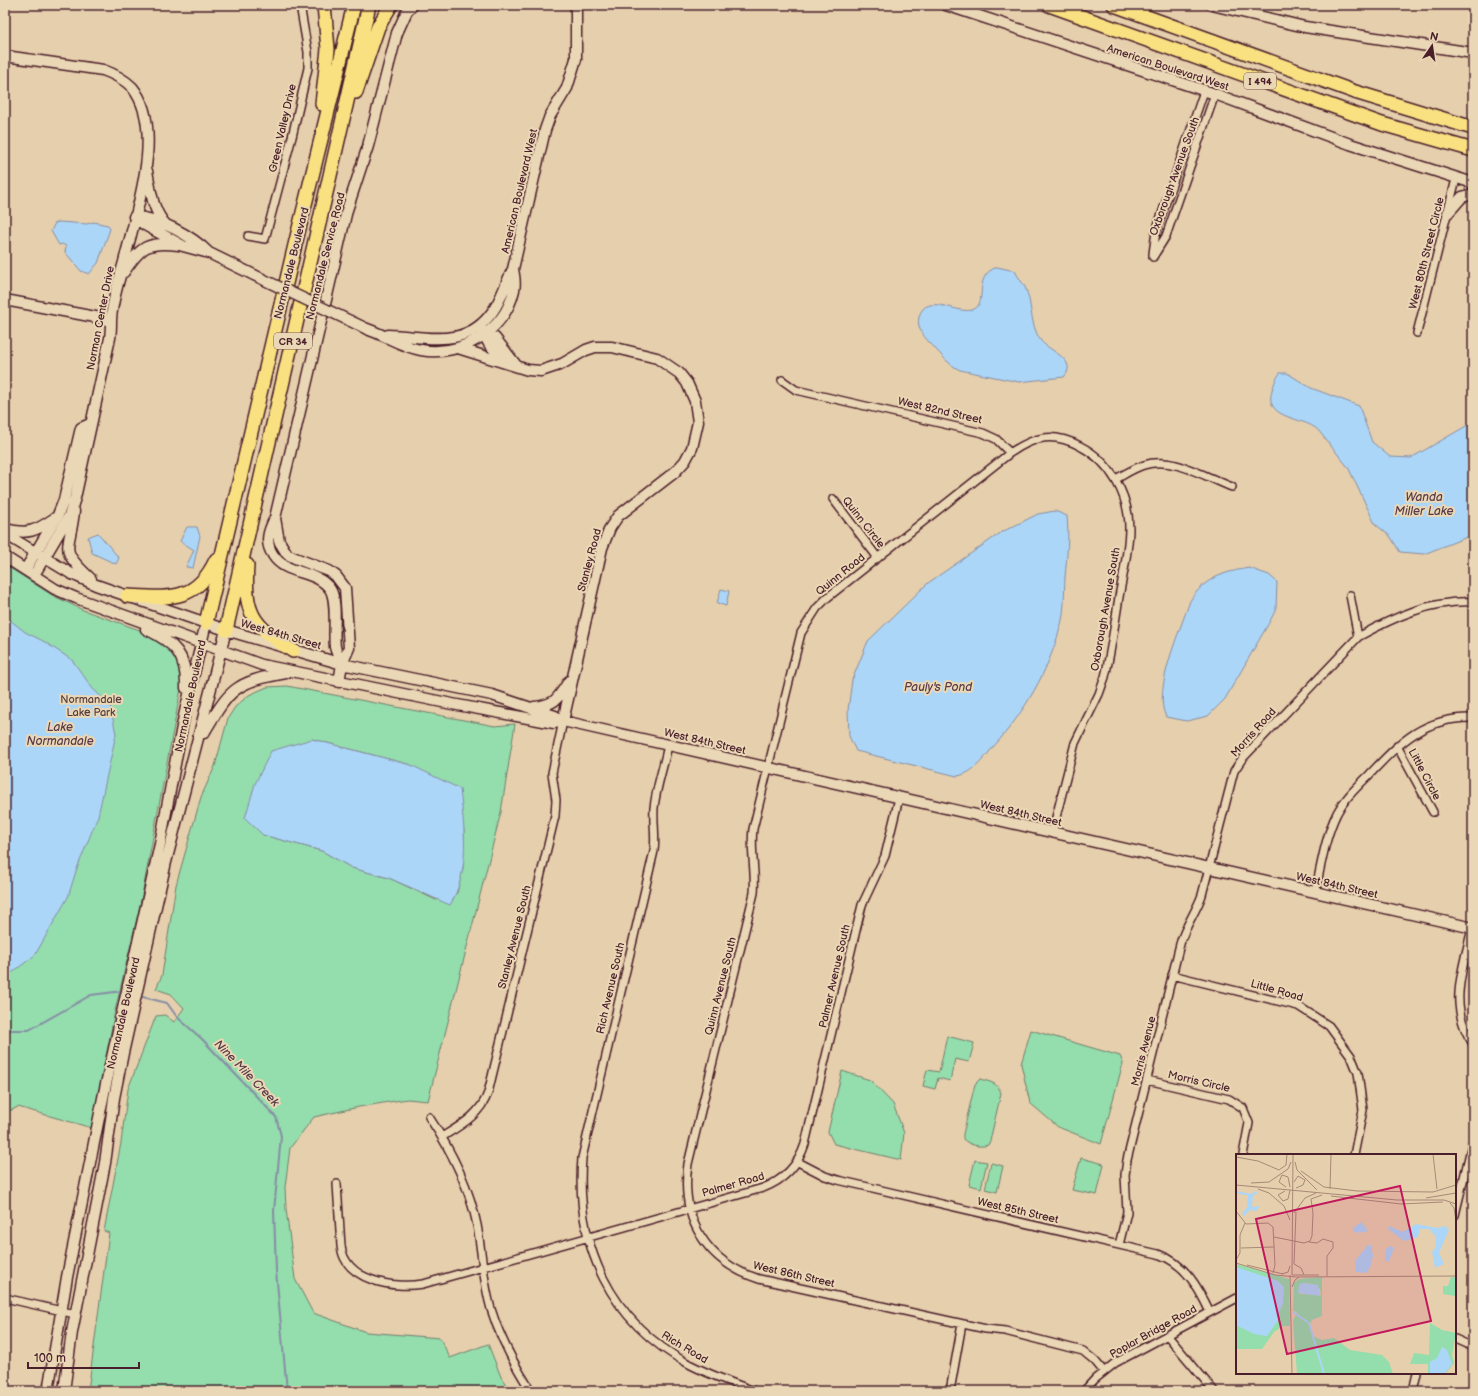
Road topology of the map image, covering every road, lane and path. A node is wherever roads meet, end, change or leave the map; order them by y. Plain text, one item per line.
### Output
1 (300, 5) edge
2 (324, 5) edge
3 (354, 5) edge
4 (369, 5) edge
5 (391, 5) edge
6 (413, 5) edge
7 (576, 5) edge
8 (946, 5) edge
9 (1048, 5) edge
10 (1114, 5) edge
11 (1212, 5) edge
12 (1473, 53) edge
13 (5, 56) edge
14 (1204, 91) junction
15 (1215, 94) junction
16 (1473, 128) edge
17 (1473, 150) edge
18 (335, 157) junction
19 (146, 165) junction
20 (1456, 179) junction
21 (1473, 183) edge
22 (1473, 194) edge
23 (306, 202) junction
24 (1448, 213) junction
25 (134, 216) junction
26 (169, 228) junction
27 (248, 236) dead end
28 (183, 246) junction
29 (209, 253) junction
30 (120, 280) junction
31 (5, 300) edge
32 (111, 320) junction
33 (482, 330) junction
34 (1417, 333) dead end
35 (385, 335) junction
36 (458, 348) junction
37 (512, 365) junction
38 (782, 380) dead end
39 (90, 424) junction
40 (1010, 453) junction
41 (1116, 479) junction
42 (1232, 487) dead end
43 (75, 498) junction
44 (833, 499) dead end
45 (58, 515) junction
46 (275, 518) junction
47 (250, 525) junction
48 (5, 529) edge
49 (5, 534) edge
50 (226, 538) junction
51 (40, 555) junction
52 (5, 557) edge
53 (878, 558) junction
54 (25, 570) junction
55 (34, 575) junction
56 (96, 585) junction
57 (1350, 595) dead end
58 (127, 596) junction
59 (1473, 602) edge
60 (106, 610) junction
61 (206, 623) junction
62 (226, 630) junction
63 (1358, 637) junction
64 (201, 643) junction
65 (221, 651) junction
66 (293, 651) junction
67 (342, 664) junction
68 (291, 672) junction
69 (574, 674) junction
70 (340, 682) junction
71 (532, 708) junction
72 (184, 716) junction
73 (1473, 718) edge
74 (563, 721) junction
75 (668, 745) junction
76 (197, 746) junction
77 (1397, 746) junction
78 (768, 768) junction
79 (899, 798) junction
80 (1433, 812) dead end
81 (1052, 832) junction
82 (1210, 868) junction
83 (1315, 892) junction
84 (1473, 928) edge
85 (1172, 975) junction
86 (135, 981) junction
87 (129, 1006) junction
88 (1473, 1044) edge
89 (1147, 1080) junction
90 (428, 1117) dead end
91 (442, 1137) junction
92 (1473, 1140) edge
93 (1243, 1154) edge
94 (1354, 1154) edge
95 (798, 1162) junction
96 (337, 1184) dead end
97 (690, 1208) junction
98 (1456, 1211) edge
99 (588, 1237) junction
100 (1119, 1245) junction
101 (482, 1267) junction
102 (5, 1298) edge
103 (1236, 1299) edge
104 (60, 1311) junction
105 (1210, 1312) junction
106 (75, 1314) junction
107 (962, 1324) junction
108 (1167, 1335) junction
109 (1456, 1339) edge
110 (1473, 1347) edge
111 (1104, 1372) junction
112 (1417, 1374) edge
113 (48, 1391) edge
114 (64, 1391) edge
115 (531, 1391) edge
116 (754, 1391) edge
117 (950, 1391) edge
118 (1084, 1391) edge
119 (1214, 1391) edge
120 (1413, 1391) edge

1 - 27 street, Green Valley Drive
2 - 23 highway
3 - 23 highway, Normandale Boulevard / CR 34
4 - 18 highway, Normandale Boulevard / CR 34
5 - 18 highway
6 - 46 street, Normandale Service Road
7 - 33 street, American Boulevard West
8 - 14 street, American Boulevard West
9 - 17 highway, I 494
10 - 16 highway, I 494
11 - 12 street
13 - 19 street
14 - 15 street, American Boulevard West
14 - 15 street, Oxborough Avenue South
15 - 20 street, American Boulevard West
18 - 47 highway, Normandale Boulevard / CR 34
19 - 25 street
19 - 26 street
20 - 21 street, American Boulevard West
20 - 24 street, West 80th Street Circle
22 - 24 street
23 - 50 highway, Normandale Boulevard / CR 34
24 - 34 street, West 80th Street Circle
25 - 26 street, American Boulevard West
25 - 28 street, American Boulevard West
25 - 30 street, Norman Center Drive
26 - 29 street, American Boulevard West
28 - 29 street, American Boulevard West
28 - 30 street
29 - 35 street, American Boulevard West, bridge
30 - 32 street, Norman Center Drive
31 - 32 street
32 - 39 street, Norman Center Drive
33 - 35 street, American Boulevard West
33 - 36 street, American Boulevard West
33 - 37 street
35 - 36 street, American Boulevard West
36 - 37 street
37 - 69 street, Stanley Road
38 - 40 street, West 82nd Street
39 - 43 street, Norman Center Drive
39 - 45 street, Norman Center Drive
40 - 41 street
40 - 53 street, Quinn Road
41 - 42 street
41 - 81 street, Oxborough Avenue South
43 - 51 street, Norman Center Drive
43 - 56 street
44 - 53 street, Quinn Circle
45 - 48 street
45 - 51 street, Norman Center Drive
46 - 67 street, Normandale Service Road
46 - 67 street, Normandale Service Road
47 - 62 highway, Normandale Boulevard / CR 34
47 - 66 highway
49 - 51 street, West 84th Street
50 - 58 highway
50 - 61 highway, Normandale Boulevard / CR 34
51 - 54 street, Norman Center Drive
51 - 55 street, Norman Center Drive
51 - 56 street, West 84th Street
52 - 54 street, West 84th Street
53 - 78 street, Quinn Road
54 - 55 street, West 84th Street
55 - 60 street, West 84th Street
56 - 58 street, West 84th Street
57 - 63 street
58 - 61 street, West 84th Street
59 - 63 street
60 - 64 street, West 84th Street
60 - 72 street
61 - 62 street, West 84th Street
61 - 64 street, Normandale Boulevard / CR 34
62 - 65 street, Normandale Boulevard / CR 34
62 - 66 street, West 84th Street
63 - 82 street, Morris Road
64 - 65 street, West 84th Street
64 - 72 street, Normandale Boulevard / CR 34
65 - 68 street, West 84th Street
65 - 76 street, Normandale Boulevard / CR 34
66 - 67 street, West 84th Street
67 - 70 street
67 - 71 street, West 84th Street
68 - 70 street, West 84th Street
68 - 76 street
69 - 71 street
69 - 74 street, Stanley Road
70 - 74 street, West 84th Street
71 - 74 street, West 84th Street
72 - 86 street, Normandale Boulevard / CR 34
73 - 77 street
74 - 75 street, West 84th Street
74 - 91 street, Stanley Avenue South
75 - 78 street, West 84th Street
75 - 99 street, Rich Avenue South
76 - 86 street, Normandale Boulevard / CR 34
77 - 80 street, Little Circle
77 - 83 street
78 - 79 street, West 84th Street
78 - 97 street, Quinn Avenue South
79 - 81 street, West 84th Street
79 - 95 street, Palmer Avenue South
81 - 82 street, West 84th Street
82 - 83 street, West 84th Street
82 - 85 street, Morris Avenue
83 - 84 street, West 84th Street
84 - 88 street
85 - 89 street, Morris Avenue
85 - 94 street, Little Road
86 - 87 street, Normandale Boulevard / CR 34
87 - 104 street, Normandale Boulevard / CR 34
87 - 106 street, Normandale Boulevard / CR 34
89 - 93 street, Morris Circle
89 - 100 street, Morris Avenue
90 - 91 street
91 - 101 street
92 - 98 street
95 - 97 street, Palmer Road
95 - 100 street, West 85th Street
96 - 101 street
97 - 99 street
97 - 107 street, West 86th Street
99 - 101 street
99 - 116 street, Rich Road
100 - 105 street, West 85th Street
101 - 115 street
102 - 104 street
103 - 105 street, Poplar Bridge Road
104 - 106 street
104 - 113 street, Normandale Boulevard / CR 34
105 - 108 street, Poplar Bridge Road
106 - 114 street, Normandale Boulevard / CR 34
107 - 111 street, West 86th Street
107 - 117 street
108 - 111 street, Poplar Bridge Road
108 - 119 street
109 - 110 street
111 - 118 street, Poplar Bridge Road
112 - 120 street

